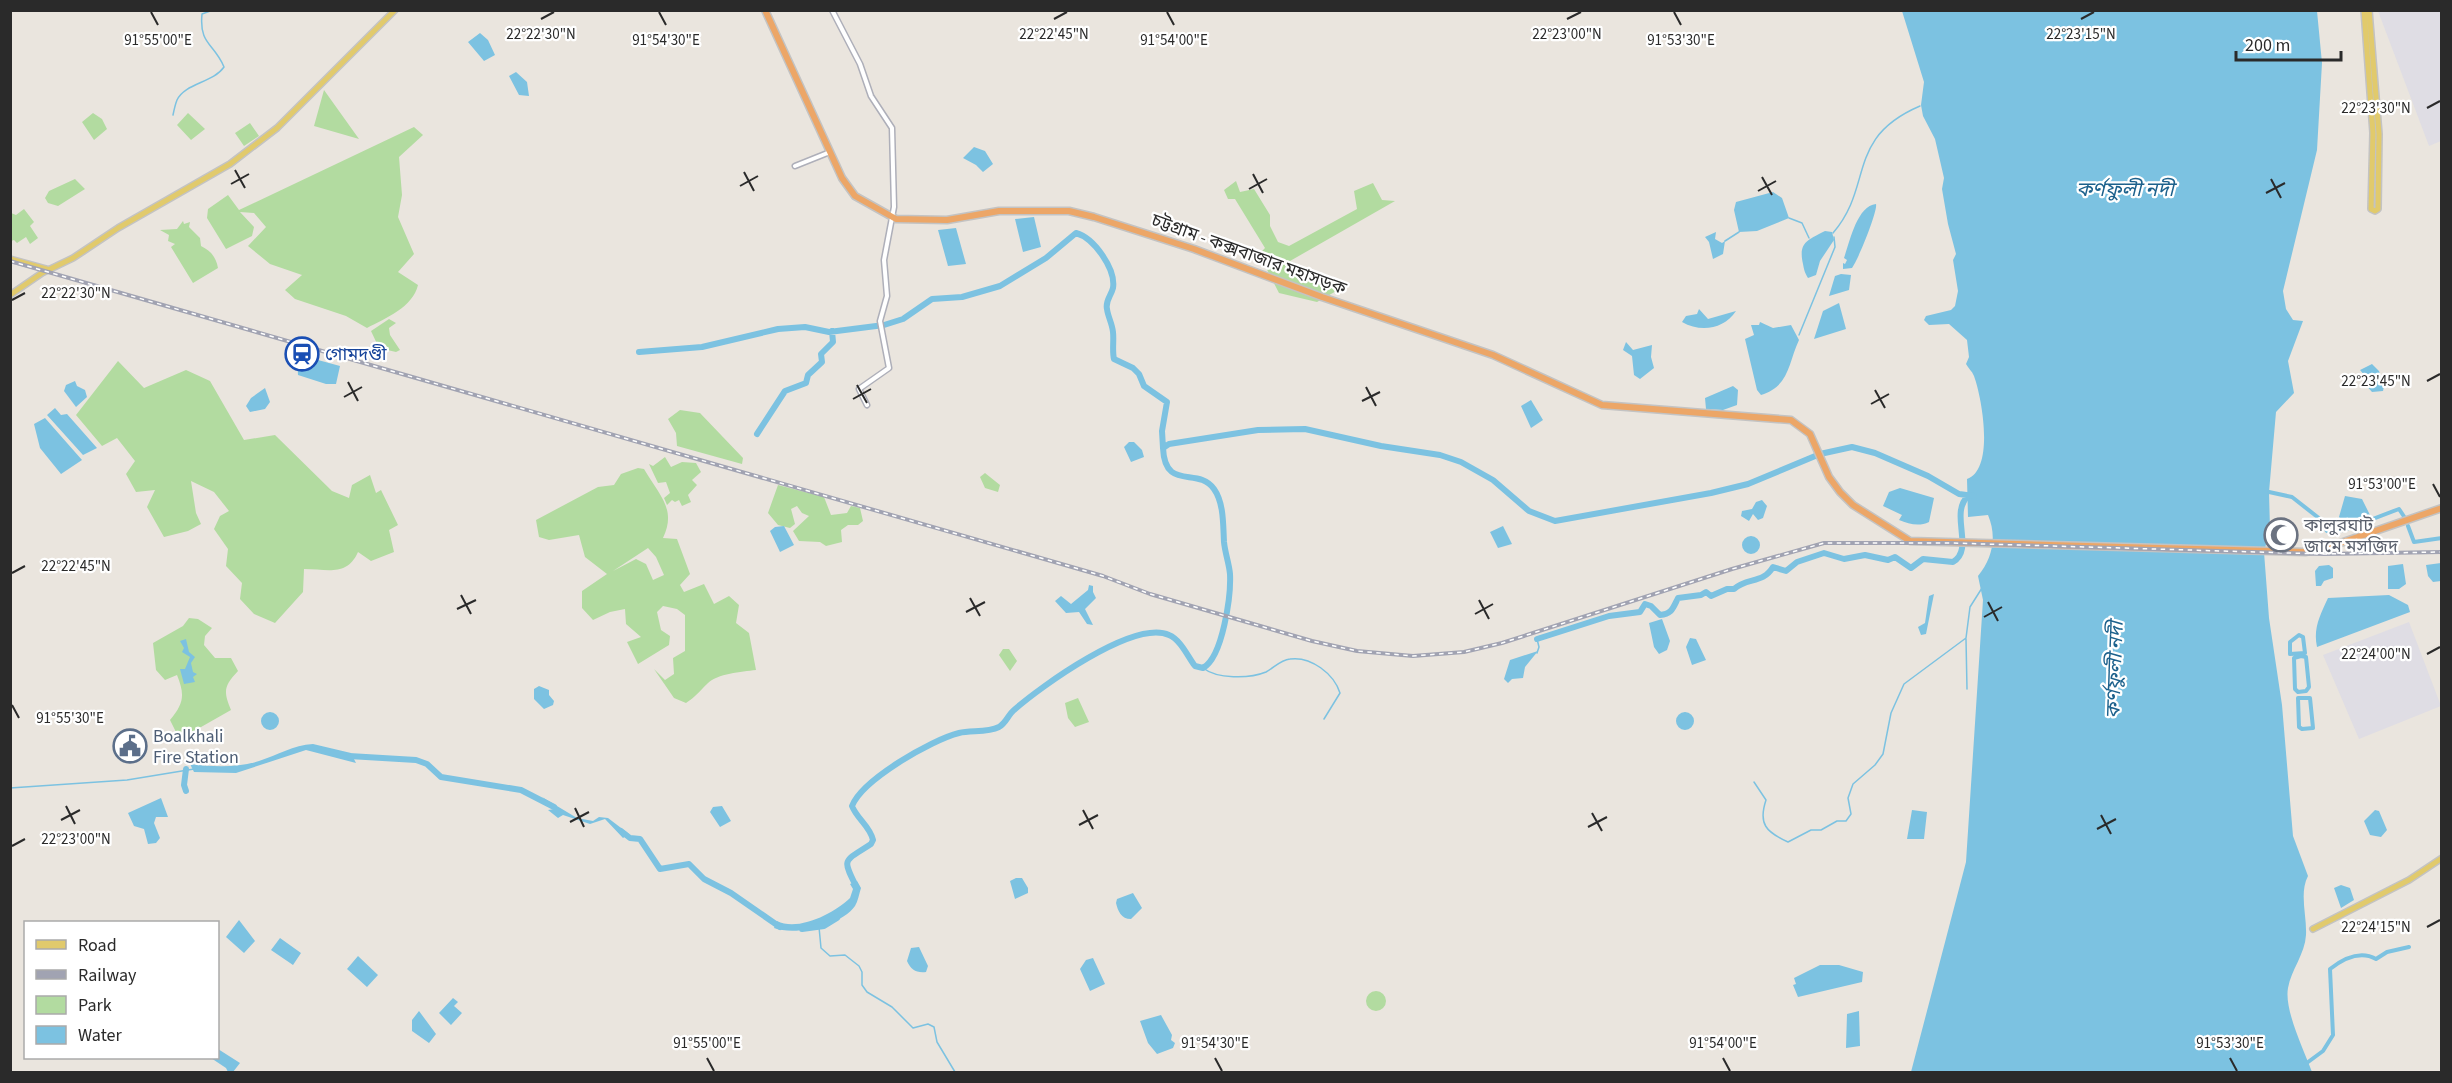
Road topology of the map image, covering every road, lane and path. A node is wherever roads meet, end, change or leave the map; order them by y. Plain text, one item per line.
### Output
1 (395, 10) edge
2 (765, 10) edge
3 (832, 10) edge
4 (2364, 10) edge
5 (2369, 10) edge
6 (830, 152) junction
7 (795, 166) dead end
8 (890, 217) junction
9 (10, 258) edge
10 (50, 270) junction
11 (10, 295) edge
12 (867, 405) dead end
13 (2442, 510) edge
14 (2442, 858) edge
15 (2313, 929) dead end

1 - 10 main road
2 - 6 highway, চট্টগ্রাম - কক্সবাজার মহাসড়ক
3 - 8 street
4 - 5 main road
6 - 7 street
6 - 8 highway, চট্টগ্রাম - কক্সবাজার মহাসড়ক
8 - 12 street
8 - 13 highway, চট্টগ্রাম - কক্সবাজার মহাসড়ক
9 - 10 main road
10 - 11 main road
14 - 15 main road

